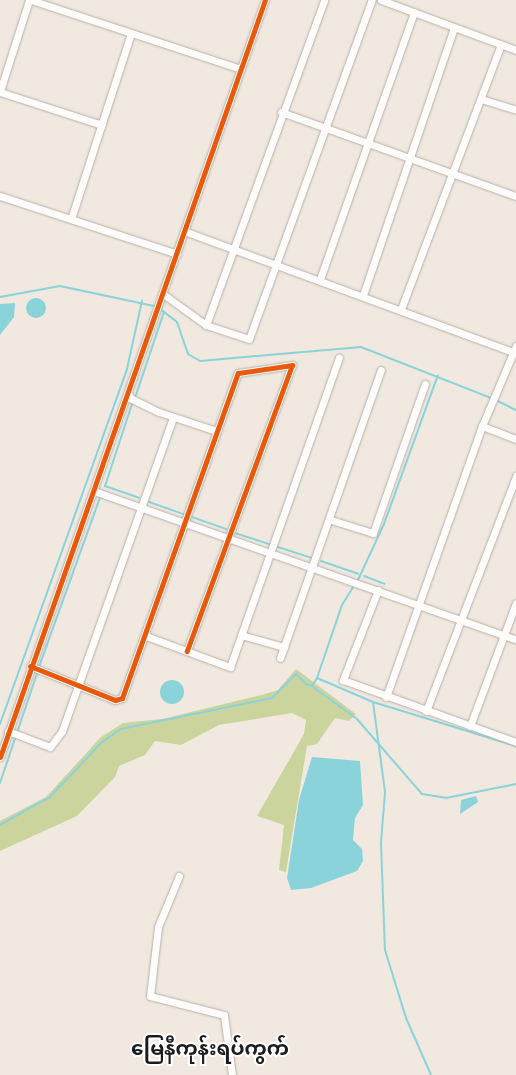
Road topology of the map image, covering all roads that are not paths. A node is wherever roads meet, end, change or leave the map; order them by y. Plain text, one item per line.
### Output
1 (30, 0) edge
2 (265, 0) edge
3 (324, 0) edge
4 (372, 0) edge
5 (381, 0) edge
6 (414, 12) junction
7 (454, 27) junction
8 (131, 33) junction
9 (501, 44) junction
10 (516, 50) edge
11 (241, 69) junction
12 (0, 92) edge
13 (481, 99) junction
14 (516, 110) edge
15 (281, 112) junction
16 (102, 125) junction
17 (326, 129) junction
18 (368, 142) junction
19 (412, 156) junction
20 (454, 172) junction
21 (0, 196) edge
22 (516, 196) edge
23 (71, 219) junction
24 (184, 231) junction
25 (234, 249) junction
26 (177, 254) junction
27 (275, 264) junction
28 (320, 279) junction
29 (162, 296) junction
30 (363, 296) junction
31 (401, 309) junction
32 (206, 325) junction
33 (515, 350) edge
34 (339, 358) dead end
35 (381, 370) dead end
36 (425, 384) dead end
37 (128, 391) junction
38 (173, 418) junction
39 (482, 426) junction
40 (216, 431) junction
41 (516, 438) edge
42 (516, 476) edge
43 (94, 491) junction
44 (141, 507) junction
45 (331, 520) junction
46 (185, 521) junction
47 (228, 536) junction
48 (271, 553) junction
49 (314, 567) junction
50 (378, 590) junction
51 (516, 603) edge
52 (420, 604) junction
53 (461, 620) junction
54 (242, 635) junction
55 (504, 635) junction
56 (146, 636) junction
57 (516, 640) edge
58 (284, 647) junction
59 (188, 651) junction
60 (280, 658) dead end
61 (30, 666) junction
62 (80, 686) junction
63 (386, 697) junction
64 (426, 711) junction
65 (470, 726) junction
66 (8, 731) junction
67 (515, 739) edge
68 (0, 757) edge
69 (179, 876) dead end
70 (232, 1075) edge

1 - 8 street
1 - 12 street
2 - 11 street
3 - 15 street
4 - 17 street
5 - 6 street
6 - 7 street
6 - 18 street
7 - 9 street
7 - 19 street
8 - 11 street
8 - 16 street
9 - 10 street
9 - 13 street
11 - 24 street
12 - 16 street
13 - 14 street
13 - 20 street
15 - 17 street
15 - 25 street
16 - 23 street
17 - 18 street
17 - 27 street
18 - 19 street
18 - 28 street
19 - 20 street
19 - 30 street
20 - 22 street
20 - 31 street
21 - 23 street
23 - 26 street
24 - 25 street
24 - 26 street
25 - 27 street
25 - 32 street
26 - 29 street
27 - 28 street
27 - 32 street
28 - 30 street
29 - 32 street
29 - 37 street
30 - 31 street
31 - 33 street
33 - 39 street
34 - 48 street
35 - 45 street
36 - 45 street
37 - 38 street
37 - 43 street
38 - 40 street
38 - 44 street
39 - 41 street
39 - 52 street
40 - 46 street
40 - 47 street
42 - 53 street
43 - 44 street
43 - 61 street
44 - 46 street
44 - 62 street
45 - 49 street
46 - 47 street
46 - 56 street
47 - 48 street
47 - 59 street
48 - 49 street
48 - 54 street
49 - 50 street
49 - 58 street
50 - 52 street
50 - 63 street
51 - 55 street
52 - 53 street
52 - 63 street
53 - 55 street
53 - 64 street
54 - 58 street
54 - 59 street
55 - 57 street
55 - 65 street
56 - 59 street
56 - 62 street
58 - 60 street
61 - 62 street
61 - 66 street
62 - 66 street
63 - 64 street
64 - 65 street
65 - 67 street
66 - 68 street
69 - 70 street

